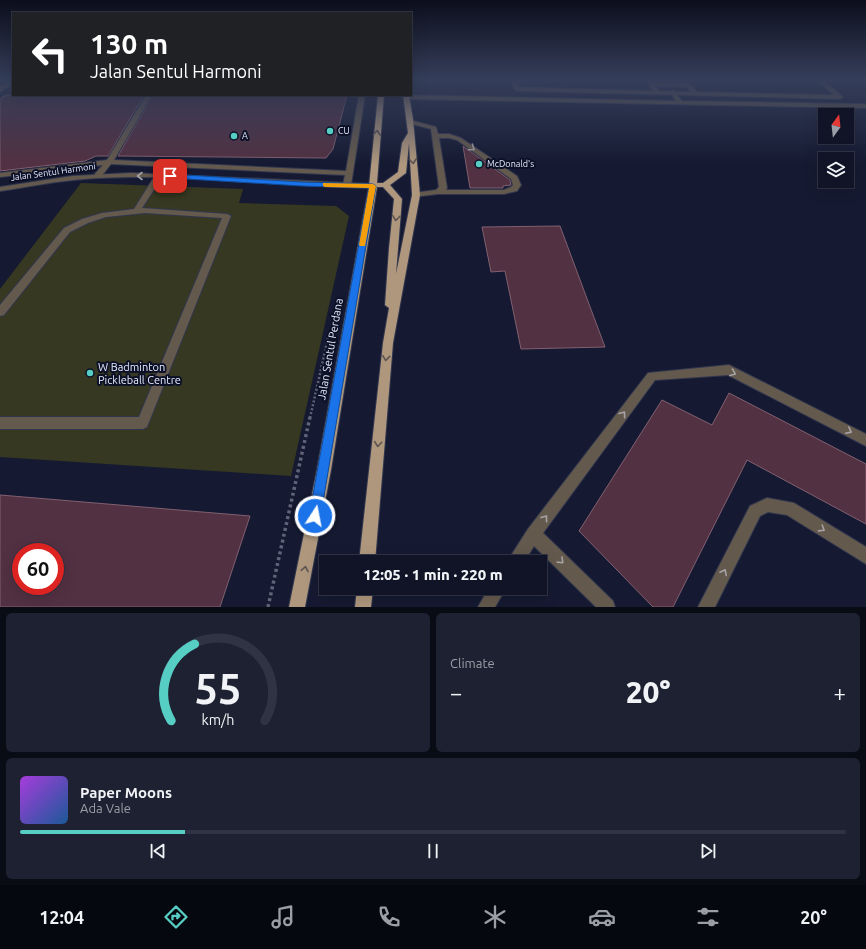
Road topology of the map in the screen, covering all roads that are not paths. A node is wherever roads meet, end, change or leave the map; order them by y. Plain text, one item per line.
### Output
1 (141, 108) edge
2 (360, 108) edge
3 (380, 108) edge
4 (408, 108) edge
5 (410, 122) junction
6 (411, 132) junction
7 (436, 136) junction
8 (109, 162) junction
9 (350, 174) junction
10 (0, 175) edge
11 (97, 176) junction
12 (159, 176) junction
13 (347, 185) junction
14 (385, 185) junction
15 (373, 186) junction
16 (0, 189) edge
17 (438, 192) junction
18 (416, 195) junction
19 (136, 210) junction
20 (0, 312) edge
21 (388, 343) junction
22 (0, 423) edge
23 (866, 440) edge
24 (533, 534) junction
25 (368, 555) edge
26 (520, 555) edge
27 (866, 556) edge
28 (364, 595) edge
29 (494, 595) edge
30 (297, 607) edge
31 (363, 607) edge
32 (486, 607) edge
33 (607, 607) edge
34 (706, 607) edge

1 - 8 street
2 - 9 street
15 -> 3 main road, Jalan Sentul Perdana
4 - 5 main road
5 - 6 main road
5 - 7 street
6 - 14 main road
6 -> 18 main road
7 - 17 street
7 -> 17 street
8 - 9 street
8 - 10 street
8 - 11 street
9 - 13 street
12 -> 11 street, Jalan Sentul Harmoni
11 - 16 street, Jalan Sentul Harmoni
12 - 13 street, Jalan Sentul Harmoni
12 - 19 street
13 - 15 street, Jalan Sentul Harmoni
14 - 15 main road
14 -> 21 main road
30 -> 15 main road, Jalan Sentul Perdana
17 - 18 street
18 - 21 main road
19 - 20 street
19 - 22 street
21 -> 25 main road
24 -> 23 street
24 - 26 street
24 -> 33 street
34 -> 27 street
28 - 31 main road
29 - 32 street

